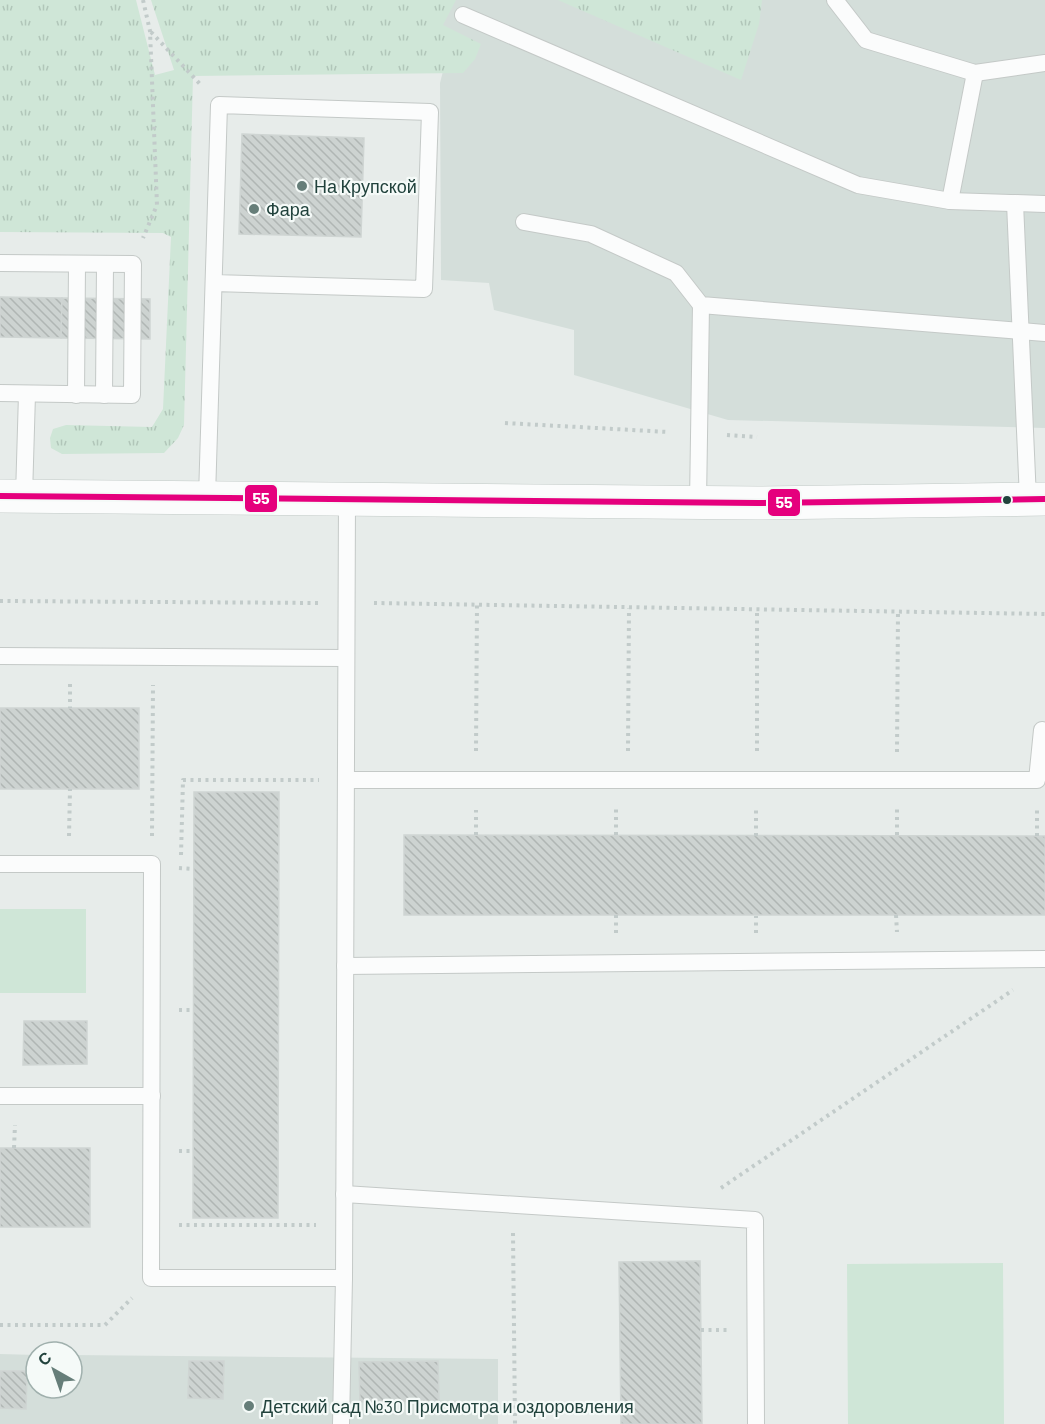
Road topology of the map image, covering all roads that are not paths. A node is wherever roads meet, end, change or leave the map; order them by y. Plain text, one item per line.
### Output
1 (835, 0) edge
2 (463, 15) dead end
3 (1045, 63) edge
4 (975, 73) junction
5 (950, 201) junction
6 (1015, 203) junction
7 (1045, 204) edge
8 (524, 222) dead end
9 (0, 263) edge
10 (78, 264) junction
11 (105, 264) junction
12 (214, 283) junction
13 (701, 305) junction
14 (1019, 332) junction
15 (1045, 333) edge
16 (0, 393) edge
17 (27, 394) junction
18 (76, 395) junction
19 (104, 395) junction
20 (12, 496) edge
21 (207, 497) junction
22 (347, 498) junction
23 (1037, 499) edge
24 (698, 502) junction
25 (0, 656) edge
26 (346, 658) junction
27 (1042, 730) dead end
28 (346, 780) junction
29 (0, 864) edge
30 (1045, 959) edge
31 (345, 966) junction
32 (0, 1096) edge
33 (152, 1096) junction
34 (345, 1194) junction
35 (344, 1278) junction
36 (341, 1424) edge
37 (756, 1424) edge

1 - 4 lane
2 - 5 lane
3 - 4 lane
4 - 5 lane
5 - 6 lane
6 - 7 lane
6 - 14 lane
8 - 13 lane
9 - 10 lane
10 - 11 lane
10 - 18 lane
11 - 19 lane
11 - 19 lane
12 - 12 lane
12 - 21 lane
13 - 14 lane
13 - 24 lane
14 - 15 lane
14 - 23 lane
16 - 17 lane
17 - 18 lane
17 - 20 lane
18 - 19 lane
20 - 21 main road
21 - 22 main road
22 - 24 main road
22 - 26 lane
23 - 24 main road
25 - 26 lane
26 - 28 lane
27 - 28 lane
28 - 31 lane
29 - 33 lane
30 - 31 lane
31 - 34 lane
32 - 33 lane
33 - 35 lane
34 - 35 lane
34 - 37 lane
35 - 36 lane

